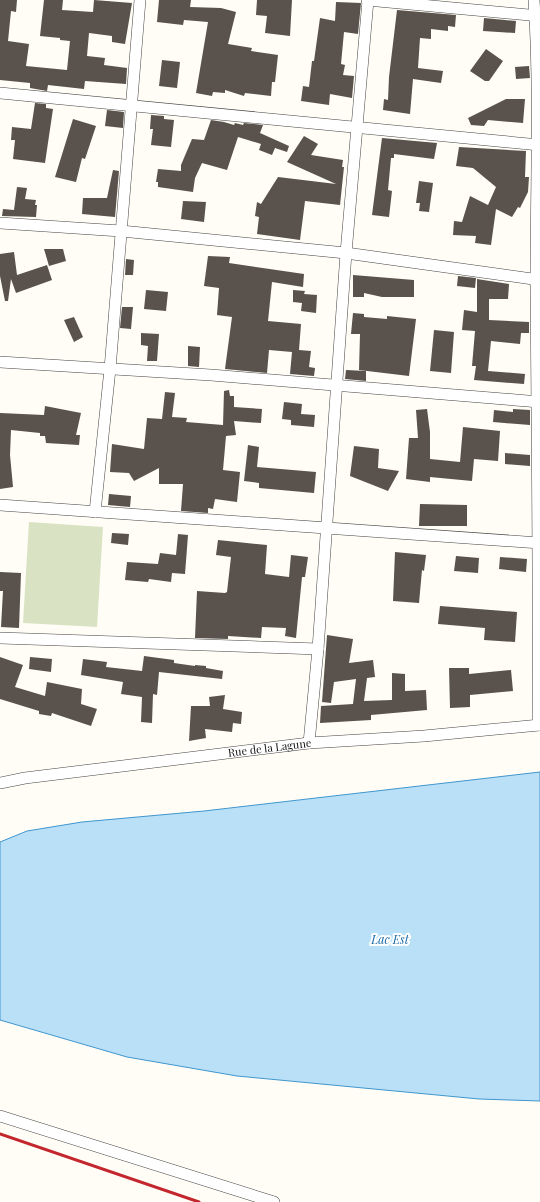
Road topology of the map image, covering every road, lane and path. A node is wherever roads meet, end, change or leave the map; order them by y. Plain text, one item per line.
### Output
1 (140, 0) edge
2 (367, 0) edge
3 (534, 0) edge
4 (538, 16) edge
5 (0, 93) edge
6 (130, 106) junction
7 (357, 127) junction
8 (539, 144) edge
9 (0, 223) edge
10 (121, 231) junction
11 (346, 253) junction
12 (538, 280) edge
13 (0, 362) edge
14 (110, 369) junction
15 (337, 386) junction
16 (539, 402) edge
17 (0, 505) edge
18 (95, 512) junction
19 (326, 528) junction
20 (540, 543) edge
21 (0, 638) edge
22 (318, 650) junction
23 (539, 725) edge
24 (309, 743) junction
25 (0, 783) edge
26 (0, 1116) edge
27 (274, 1202) edge

1 - 6 street
2 - 4 street
2 - 7 street
3 - 4 street
4 - 8 street
5 - 6 street
6 - 7 street
6 - 10 street
7 - 8 street
7 - 11 street
8 - 12 street
9 - 10 street
10 - 11 street
10 - 14 street
11 - 12 street
11 - 15 street
12 - 16 street
13 - 14 street
14 - 15 street
14 - 18 street
15 - 16 street
15 - 19 street
16 - 20 street
17 - 18 street
18 - 19 street
19 - 20 street
19 - 22 street
20 - 23 street
21 - 22 street
22 - 24 street
23 - 24 street, Rue de la Lagune
24 - 25 street, Rue de la Lagune
26 - 27 street

